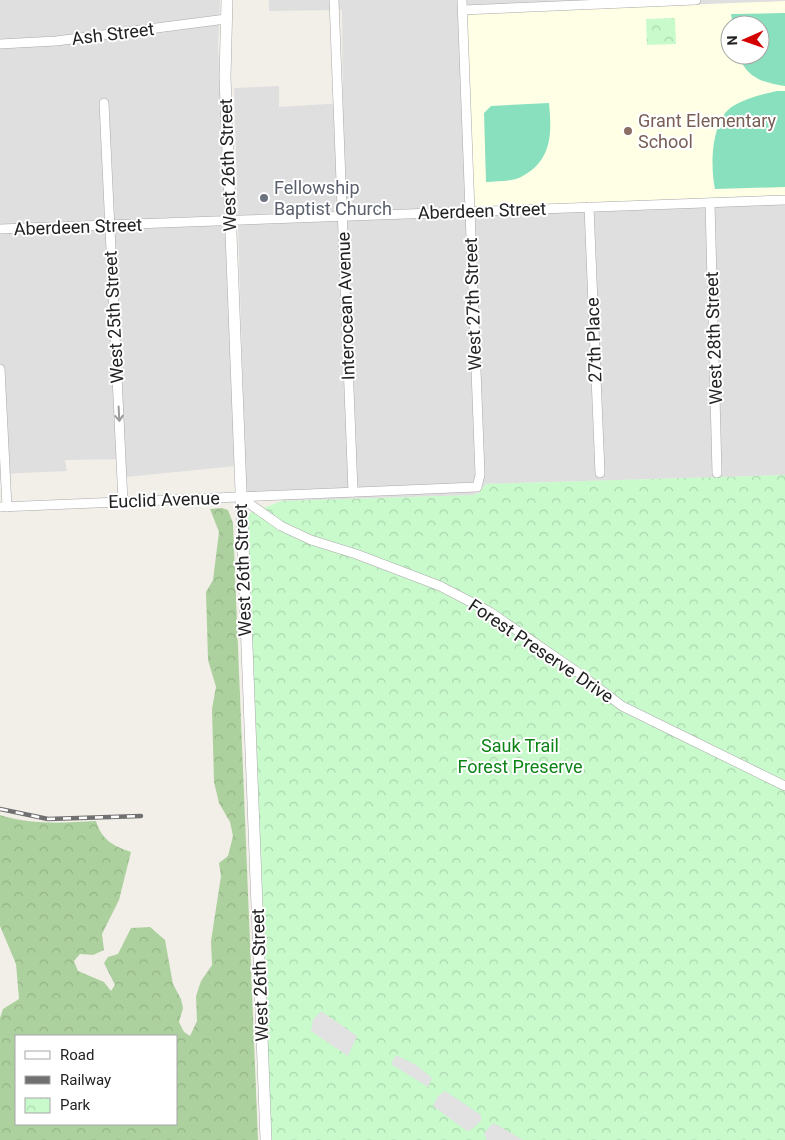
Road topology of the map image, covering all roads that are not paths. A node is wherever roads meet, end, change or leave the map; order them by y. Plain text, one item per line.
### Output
1 (226, 0) edge
2 (334, 0) edge
3 (696, 0) edge
4 (462, 5) edge
5 (226, 19) junction
6 (0, 44) edge
7 (104, 102) dead end
8 (785, 200) edge
9 (710, 203) junction
10 (589, 207) junction
11 (470, 212) junction
12 (342, 216) junction
13 (230, 221) junction
14 (110, 225) junction
15 (0, 229) edge
16 (0, 369) edge
17 (600, 473) dead end
18 (718, 473) dead end
19 (477, 487) joint
20 (353, 492) junction
21 (240, 497) junction
22 (123, 502) junction
23 (3, 507) edge
24 (785, 786) edge
25 (266, 1140) edge

1 - 5 street, West 26th Street
2 - 12 street, Interocean Avenue
3 - 4 street
4 - 11 street, West 27th Street
5 - 6 street, Ash Street
5 - 13 street, West 26th Street
7 - 14 street, West 25th Street
8 - 9 street, Aberdeen Street
9 - 10 street, Aberdeen Street
9 - 18 street, West 28th Street
10 - 11 street, Aberdeen Street
10 - 17 street, 27th Place
11 - 12 street, Aberdeen Street
11 - 19 street, West 27th Street
12 - 13 street, Aberdeen Street
12 - 20 street, Interocean Avenue
13 - 14 street, Aberdeen Street
13 - 21 street, West 26th Street
14 - 15 street, Aberdeen Street
14 -> 22 street, West 25th Street
16 - 23 street
19 - 20 street, Euclid Avenue
20 - 21 street, Euclid Avenue
21 - 22 street, Euclid Avenue
21 - 24 street, Forest Preserve Drive
21 - 25 street, West 26th Street
22 - 23 street, Euclid Avenue

